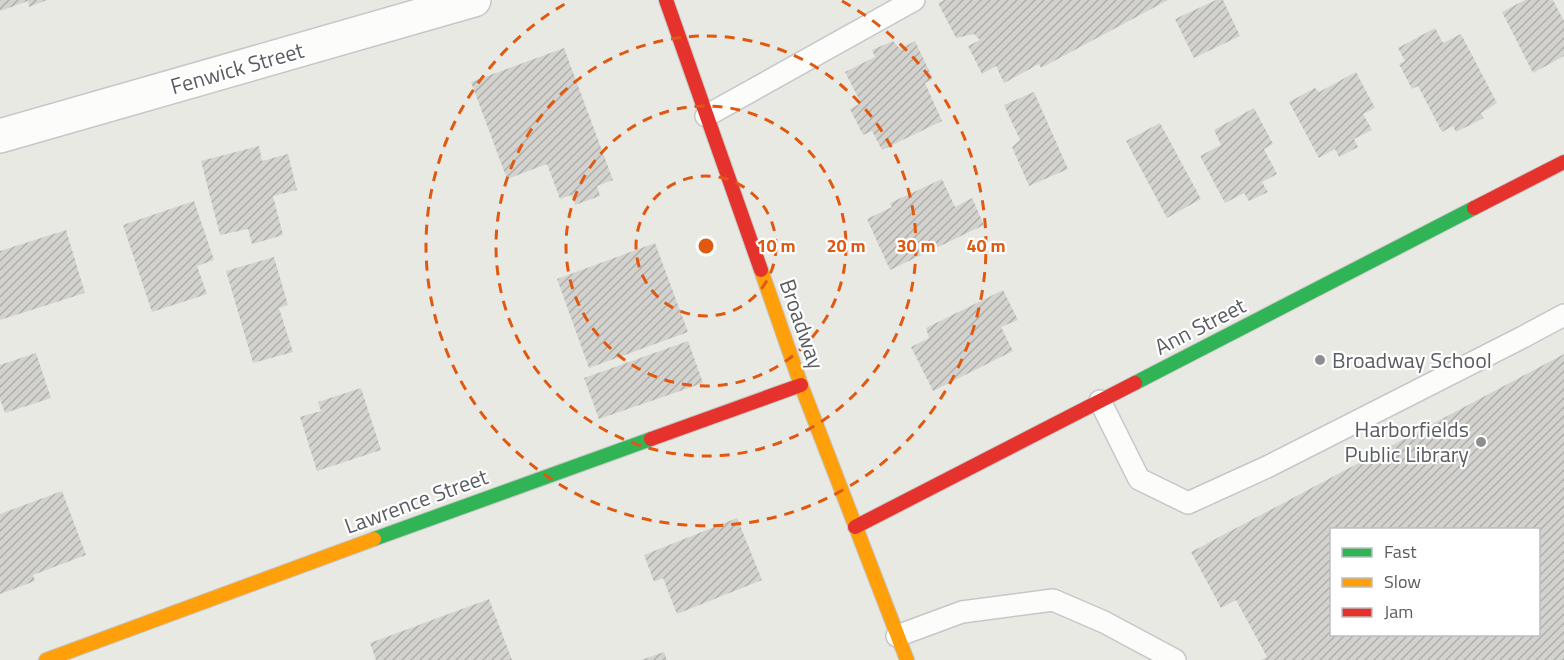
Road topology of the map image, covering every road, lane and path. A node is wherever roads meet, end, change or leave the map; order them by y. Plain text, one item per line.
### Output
1 (474, 0) edge
2 (666, 0) edge
3 (914, 0) edge
4 (706, 116) junction
5 (0, 136) edge
6 (1564, 162) edge
7 (1564, 315) edge
8 (801, 385) junction
9 (1100, 401) junction
10 (855, 527) junction
11 (897, 636) junction
12 (46, 660) edge
13 (907, 660) edge
14 (1175, 660) edge

1 - 5 street, Fenwick Street
2 - 4 street, Broadway
3 - 4 lane
4 - 8 street, Broadway
6 - 9 street, Ann Street
7 - 9 lane
8 - 10 street, Broadway
8 - 12 street, Lawrence Street
9 - 10 street, Ann Street
10 - 11 street, Broadway
11 - 13 street, Broadway
11 - 14 lane

